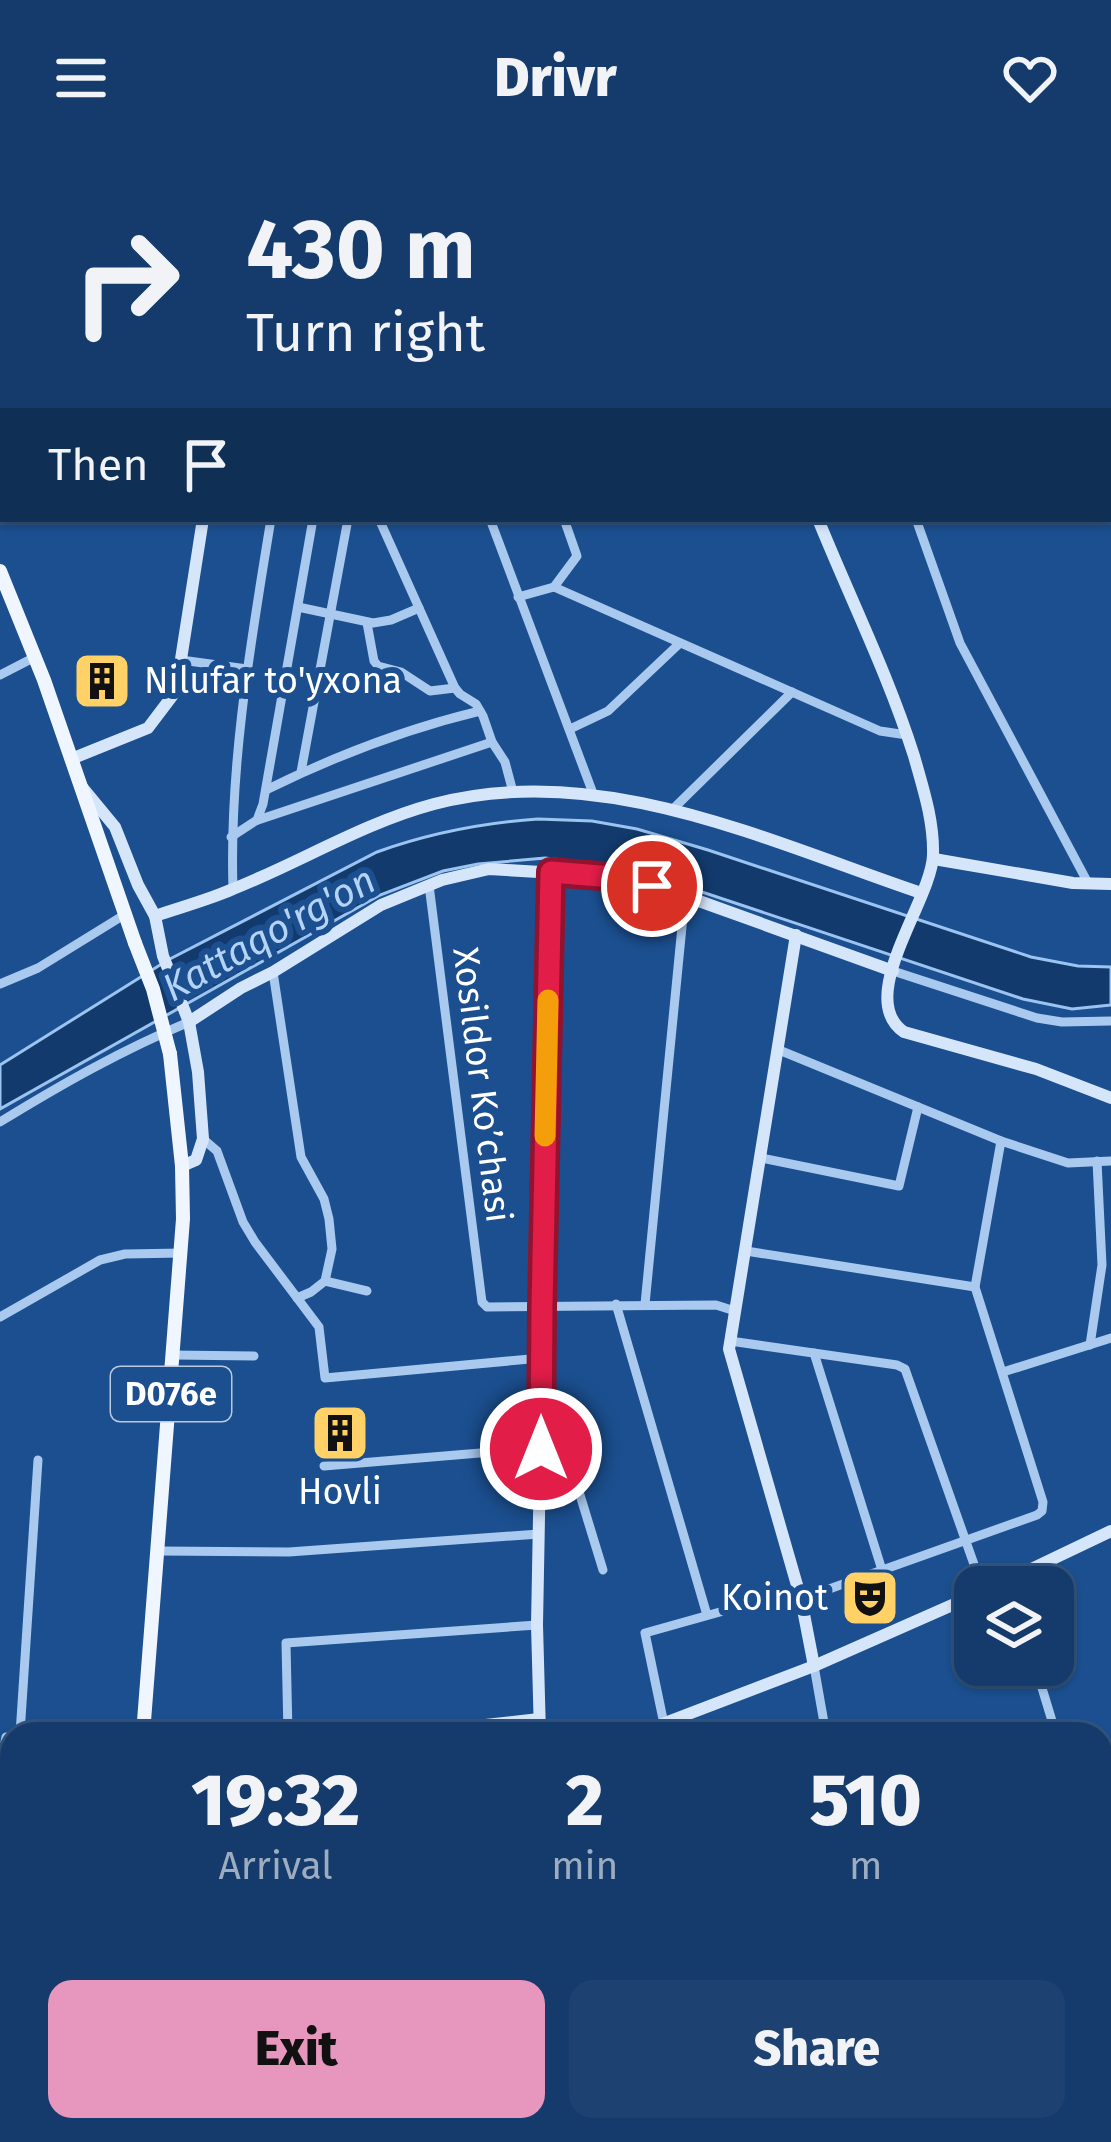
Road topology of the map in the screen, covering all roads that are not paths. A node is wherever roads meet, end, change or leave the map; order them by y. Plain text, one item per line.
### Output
1 (203, 522) edge
2 (271, 522) edge
3 (312, 522) edge
4 (347, 522) edge
5 (381, 522) edge
6 (491, 522) edge
7 (566, 522) edge
8 (819, 522) edge
9 (917, 522) edge
10 (0, 571) edge
11 (554, 587) junction
12 (518, 597) junction
13 (298, 607) junction
14 (419, 608) junction
15 (331, 614) junction
16 (367, 623) junction
17 (680, 643) junction
18 (35, 657) junction
19 (181, 660) junction
20 (247, 670) junction
21 (0, 675) edge
22 (455, 688) junction
23 (792, 692) junction
24 (480, 711) junction
25 (570, 729) junction
26 (907, 735) junction
27 (492, 742) junction
28 (70, 759) junction
29 (302, 772) junction
30 (79, 784) junction
31 (266, 790) junction
32 (514, 792) junction
33 (594, 796) junction
34 (672, 810) junction
35 (257, 820) junction
36 (231, 837) junction
37 (934, 859) junction
38 (551, 872) junction
39 (1088, 883) junction
40 (1111, 884) edge
41 (429, 885) junction
42 (233, 890) junction
43 (685, 896) junction
44 (918, 900) junction
45 (124, 915) junction
46 (155, 916) junction
47 (796, 935) junction
48 (894, 967) junction
49 (273, 972) junction
50 (0, 984) edge
51 (188, 1018) junction
52 (1111, 1021) edge
53 (779, 1050) junction
54 (1111, 1098) edge
55 (918, 1107) junction
56 (0, 1122) edge
57 (203, 1139) junction
58 (1001, 1141) junction
59 (761, 1159) junction
60 (1096, 1161) junction
61 (1111, 1161) edge
62 (182, 1166) junction
63 (746, 1251) junction
64 (182, 1253) junction
65 (325, 1282) junction
66 (975, 1286) junction
67 (367, 1291) dead end
68 (297, 1298) junction
69 (616, 1304) junction
70 (645, 1304) junction
71 (542, 1307) junction
72 (735, 1311) junction
73 (0, 1317) edge
74 (1111, 1338) edge
75 (730, 1341) junction
76 (1090, 1345) junction
77 (814, 1353) junction
78 (174, 1355) junction
79 (254, 1356) dead end
80 (542, 1358) junction
81 (1003, 1372) junction
82 (541, 1449) junction
83 (38, 1460) dead end
84 (324, 1466) dead end
85 (1111, 1531) edge
86 (539, 1534) junction
87 (964, 1541) junction
88 (159, 1552) junction
89 (974, 1566) edge
90 (1042, 1566) edge
91 (603, 1570) dead end
92 (882, 1570) junction
93 (800, 1594) junction
94 (954, 1604) edge
95 (707, 1615) junction
96 (537, 1625) junction
97 (814, 1666) junction
98 (1041, 1686) edge
99 (10, 1722) edge
100 (144, 1722) edge
101 (288, 1722) edge
102 (539, 1722) edge
103 (664, 1722) edge
104 (669, 1722) edge
105 (824, 1722) edge
106 (1052, 1722) edge

1 - 19 street
2 - 20 street
3 - 13 street
4 - 15 street
5 - 14 street
6 - 12 street
7 - 11 street
8 - 26 street
9 - 39 street
10 - 18 main road, D076e
11 - 12 street
11 - 17 street
12 - 25 street
13 - 15 street
13 - 31 street
14 - 16 street
14 - 22 street
15 - 16 street
15 - 29 street
16 - 22 street
17 - 23 street
17 - 25 street
18 - 21 street
18 - 28 main road, D076e
19 - 20 street
19 - 28 street
20 - 36 street
22 - 24 street
23 - 26 street
23 - 34 street
24 - 27 street
24 - 29 street
25 - 33 street
26 - 37 street
27 - 32 street
27 - 35 street
28 - 30 main road, D076e
29 - 31 street
30 - 45 main road, D076e
30 - 46 street
31 - 35 street
32 - 33 street
32 - 42 street
33 - 34 street
34 - 44 street
35 - 36 street
36 - 42 street
37 - 39 street
37 - 44 street
38 - 41 street
38 - 43 street
38 - 71 street
39 - 40 street
41 - 49 street
41 - 71 street, Xosildor Ko’chasi
42 - 46 street
43 - 47 street
43 - 70 street
44 - 48 street
45 - 50 street
45 - 62 main road, D076e, bridge
46 - 51 street
47 - 48 street
47 - 53 street
48 - 52 street
48 - 54 street
49 - 51 street
49 - 65 street
51 - 56 street
51 - 57 street
53 - 55 street
53 - 59 street
55 - 58 street
55 - 59 street
57 - 62 street
57 - 68 street
58 - 60 street
58 - 66 street
59 - 63 street
60 - 61 street
60 - 76 street
62 - 64 main road, D076e
63 - 66 street
63 - 72 street
64 - 73 street
64 - 78 main road, D076e
65 - 67 street
65 - 68 street
66 - 81 street
68 - 80 street
69 - 70 street
69 - 71 street
69 - 95 street
70 - 72 street
71 - 80 street
72 - 75 street
74 - 76 street
75 - 77 street
75 - 93 street
76 - 81 street
77 - 87 street
77 - 92 street
78 - 79 street
78 - 88 main road, D076e
80 - 82 street
81 - 87 street
82 - 84 street
82 - 86 street
82 - 91 street
83 - 99 street
85 - 90 street
86 - 88 street
86 - 96 street
87 - 89 street
87 - 92 street
88 - 100 main road, D076e
92 - 93 street
93 - 95 street
93 - 97 street
94 - 97 street
95 - 103 street
96 - 101 street
96 - 102 street
97 - 104 street
97 - 105 street
98 - 106 street

